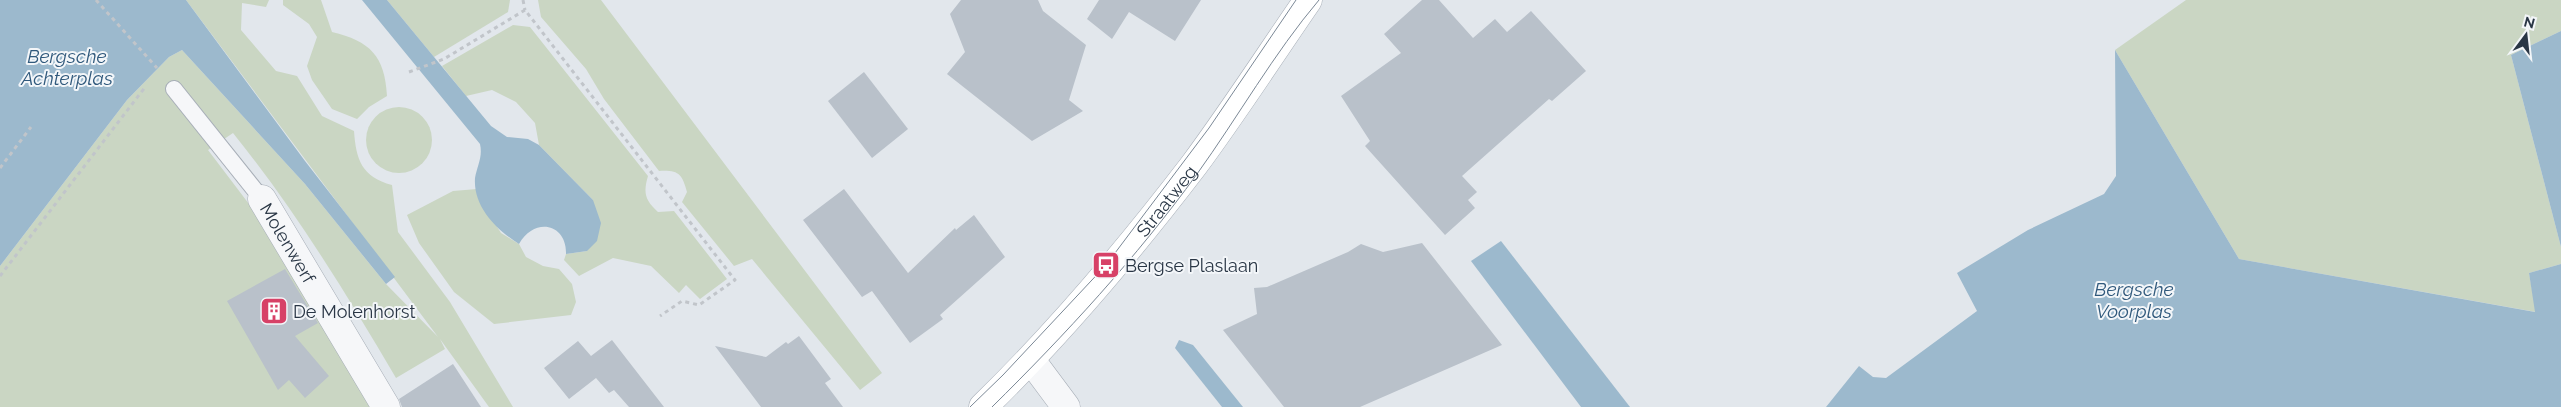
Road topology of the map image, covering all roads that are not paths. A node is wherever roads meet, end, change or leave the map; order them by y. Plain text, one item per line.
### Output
1 (1308, 0) edge
2 (174, 89) road end
3 (262, 199) joint
4 (1031, 360) junction
5 (386, 407) edge
6 (983, 407) edge
7 (1066, 407) edge

1 - 4 street, Straatweg
2 - 3 lane, Molenwerf
3 - 5 street, Molenwerf
4 - 6 street, Straatweg
4 - 7 street

